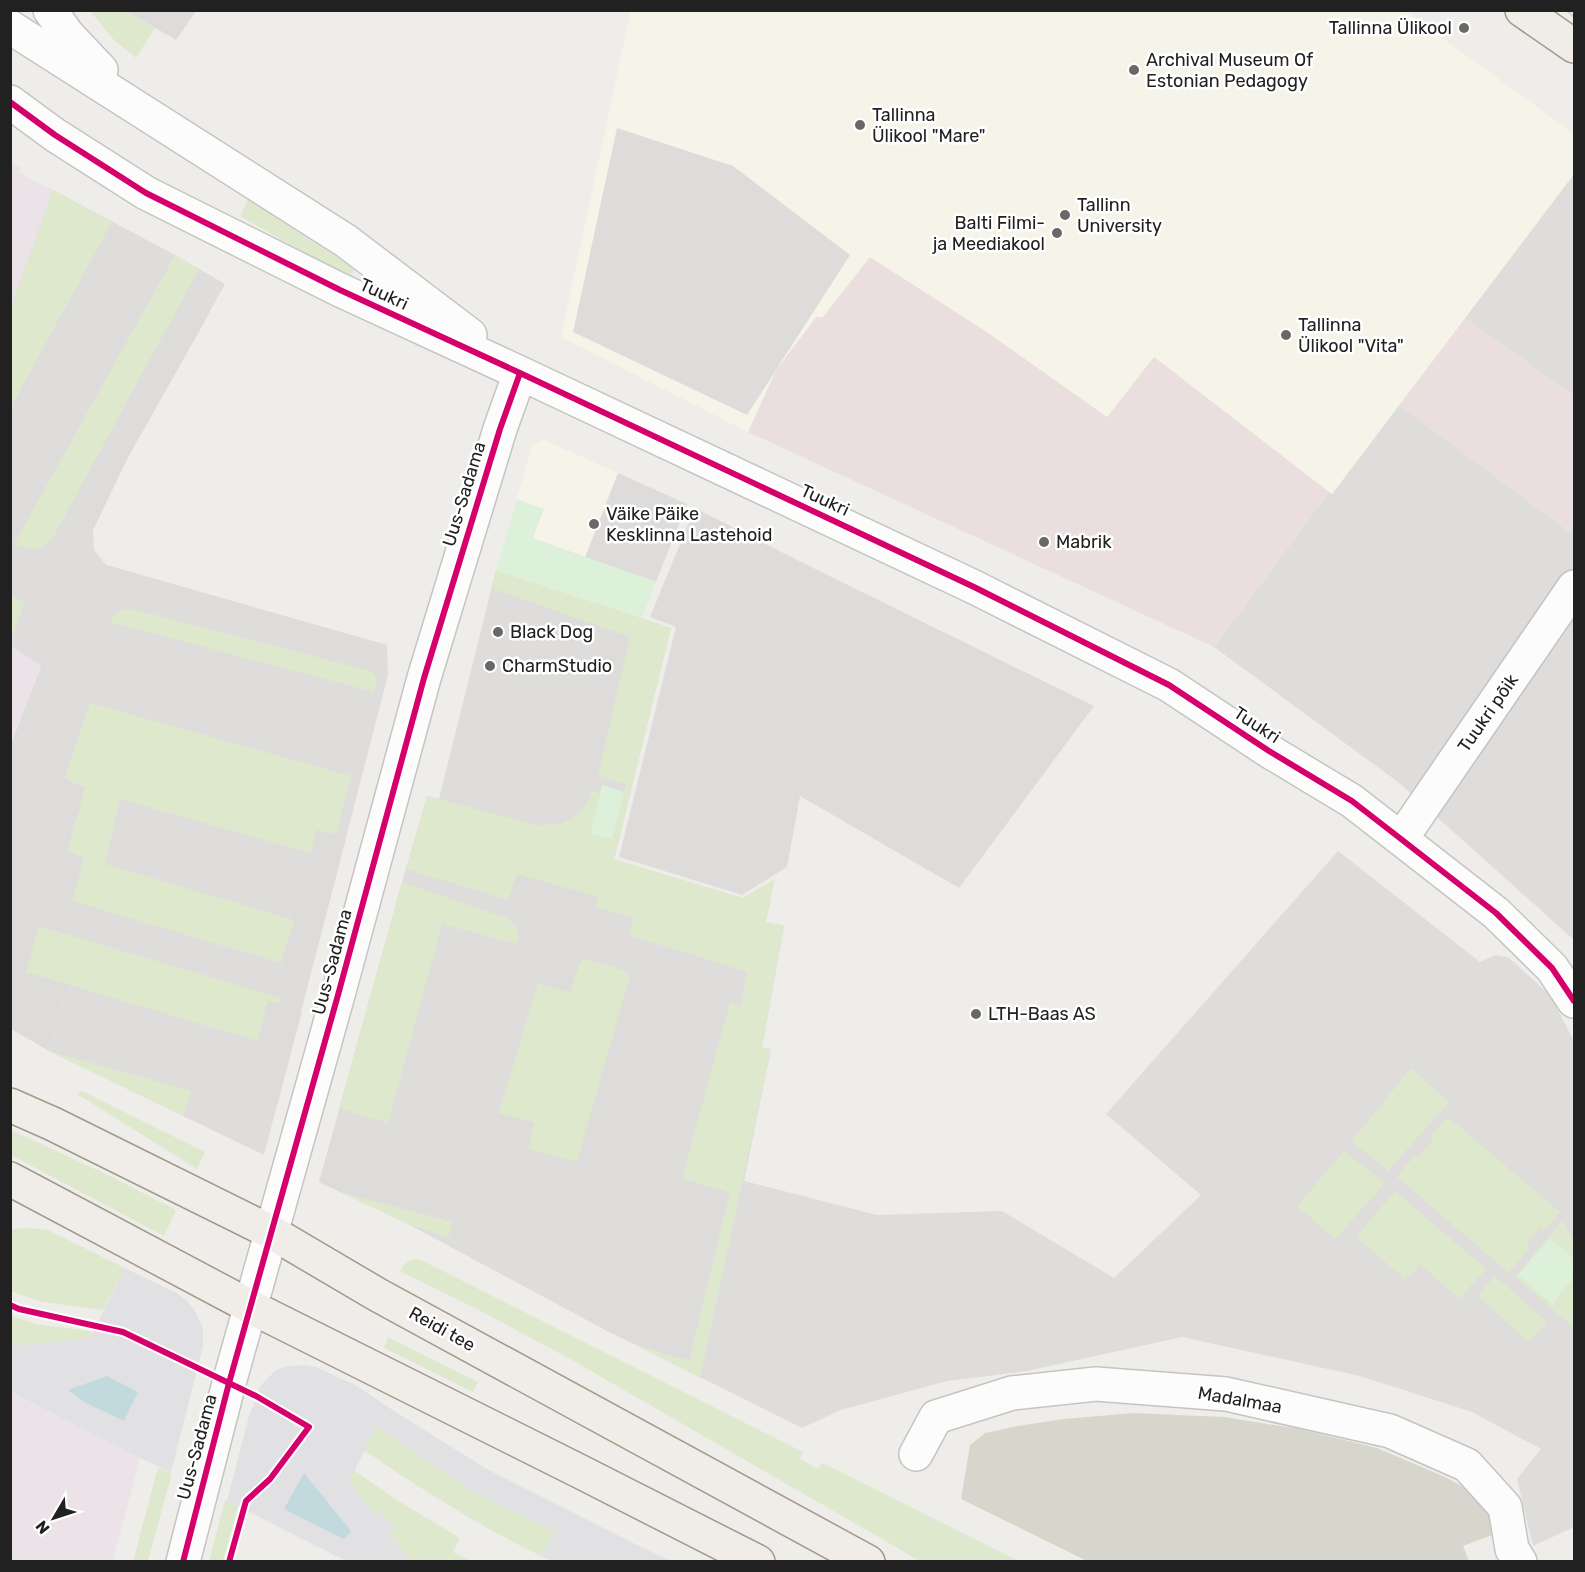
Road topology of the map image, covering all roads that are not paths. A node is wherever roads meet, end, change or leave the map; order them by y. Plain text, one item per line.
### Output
1 (50, 10) edge
2 (1522, 10) edge
3 (10, 27) edge
4 (1575, 46) edge
5 (10, 102) edge
6 (135, 106) junction
7 (520, 373) junction
8 (1575, 587) edge
9 (1401, 839) junction
10 (1575, 1001) edge
11 (10, 1105) edge
12 (10, 1179) edge
13 (271, 1232) junction
14 (251, 1307) junction
15 (916, 1454) dead end
16 (183, 1562) edge
17 (758, 1562) edge
18 (868, 1562) edge
19 (1520, 1562) edge

1 - 6 street
2 - 4 main road
3 - 6 street, Tuukri
5 - 7 street, Tuukri
6 - 7 street, Tuukri
7 - 9 street, Tuukri
7 - 13 street, Uus-Sadama
8 - 9 street, Tuukri põik
9 - 10 street, Tuukri
11 - 13 main road, Reidi tee
12 - 14 main road
13 - 14 street, Uus-Sadama
13 - 18 main road, Reidi tee
14 - 16 street, Uus-Sadama
14 - 17 main road
15 - 19 street, Madalmaa

